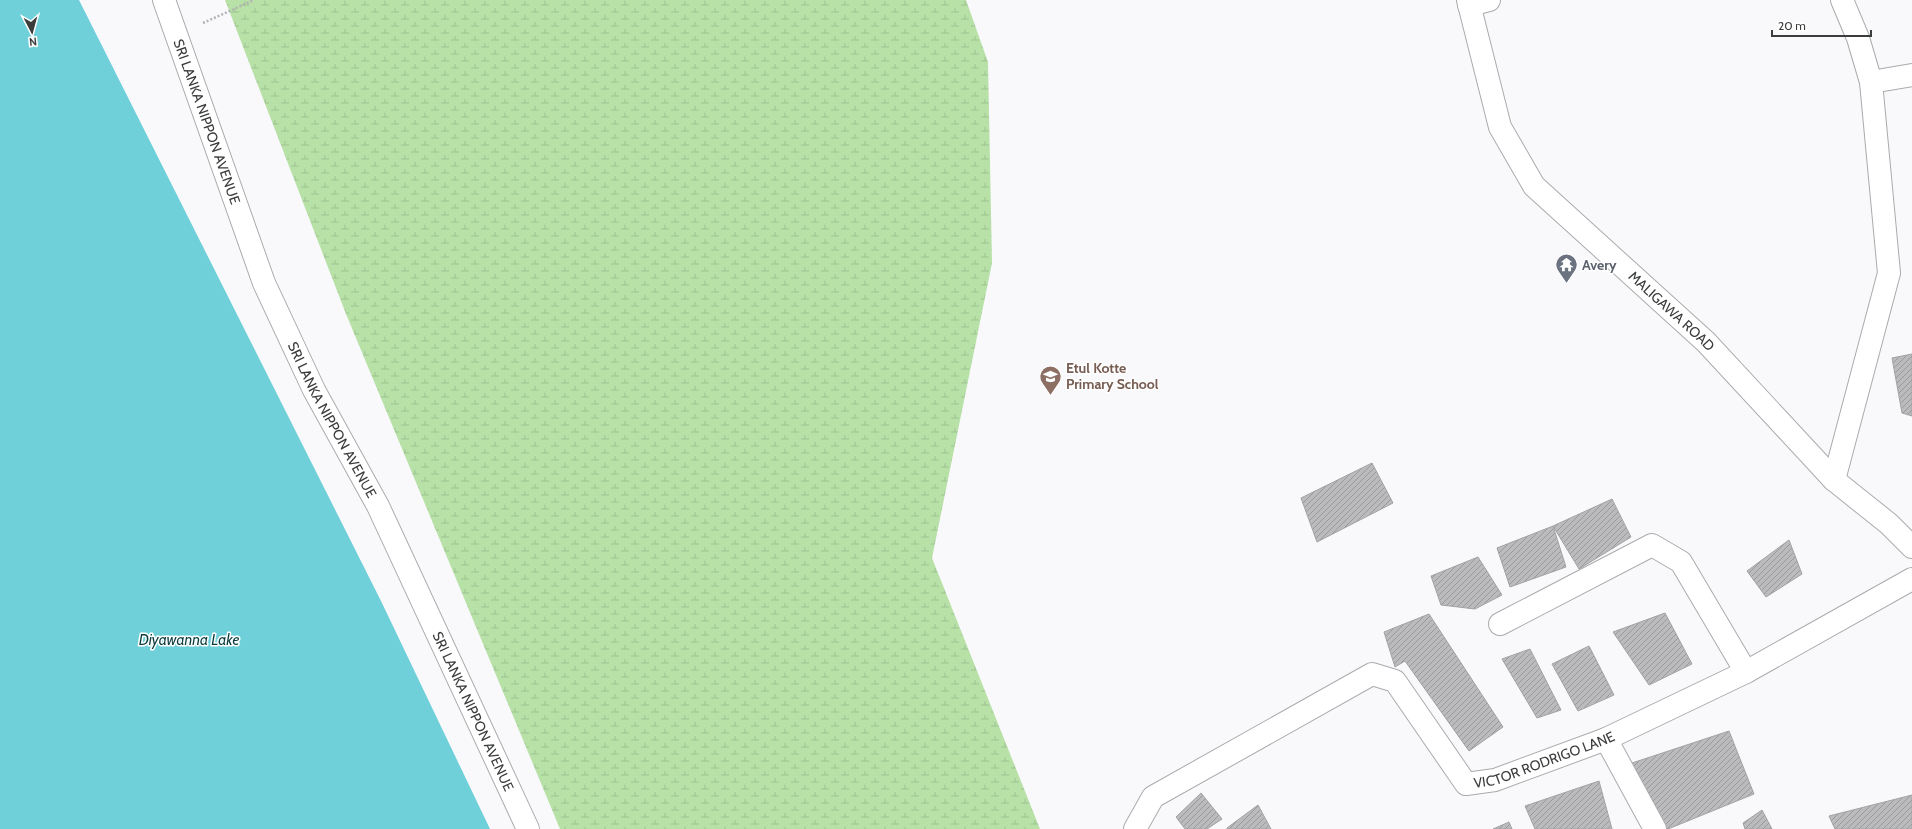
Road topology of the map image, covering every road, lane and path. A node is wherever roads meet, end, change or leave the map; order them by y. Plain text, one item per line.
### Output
1 (164, 0) edge
2 (254, 0) edge
3 (1842, 0) edge
4 (1475, 2) edge
5 (176, 34) junction
6 (1912, 75) edge
7 (1871, 82) junction
8 (1834, 480) junction
9 (1912, 547) edge
10 (1912, 578) edge
11 (1500, 624) dead end
12 (1746, 672) junction
13 (1606, 739) junction
14 (528, 829) edge
15 (1136, 829) edge
16 (1655, 829) edge

1 - 5 street, SRI LANKA NIPPON AVENUE
2 - 5 path
3 - 7 street
4 - 8 street, MALIGAWA ROAD
5 - 14 street, SRI LANKA NIPPON AVENUE
6 - 7 street
7 - 8 street
8 - 9 street, MALIGAWA ROAD
10 - 12 street, VICTOR RODRIGO LANE
11 - 12 street
12 - 13 street, VICTOR RODRIGO LANE
13 - 15 street, VICTOR RODRIGO LANE
13 - 16 street

